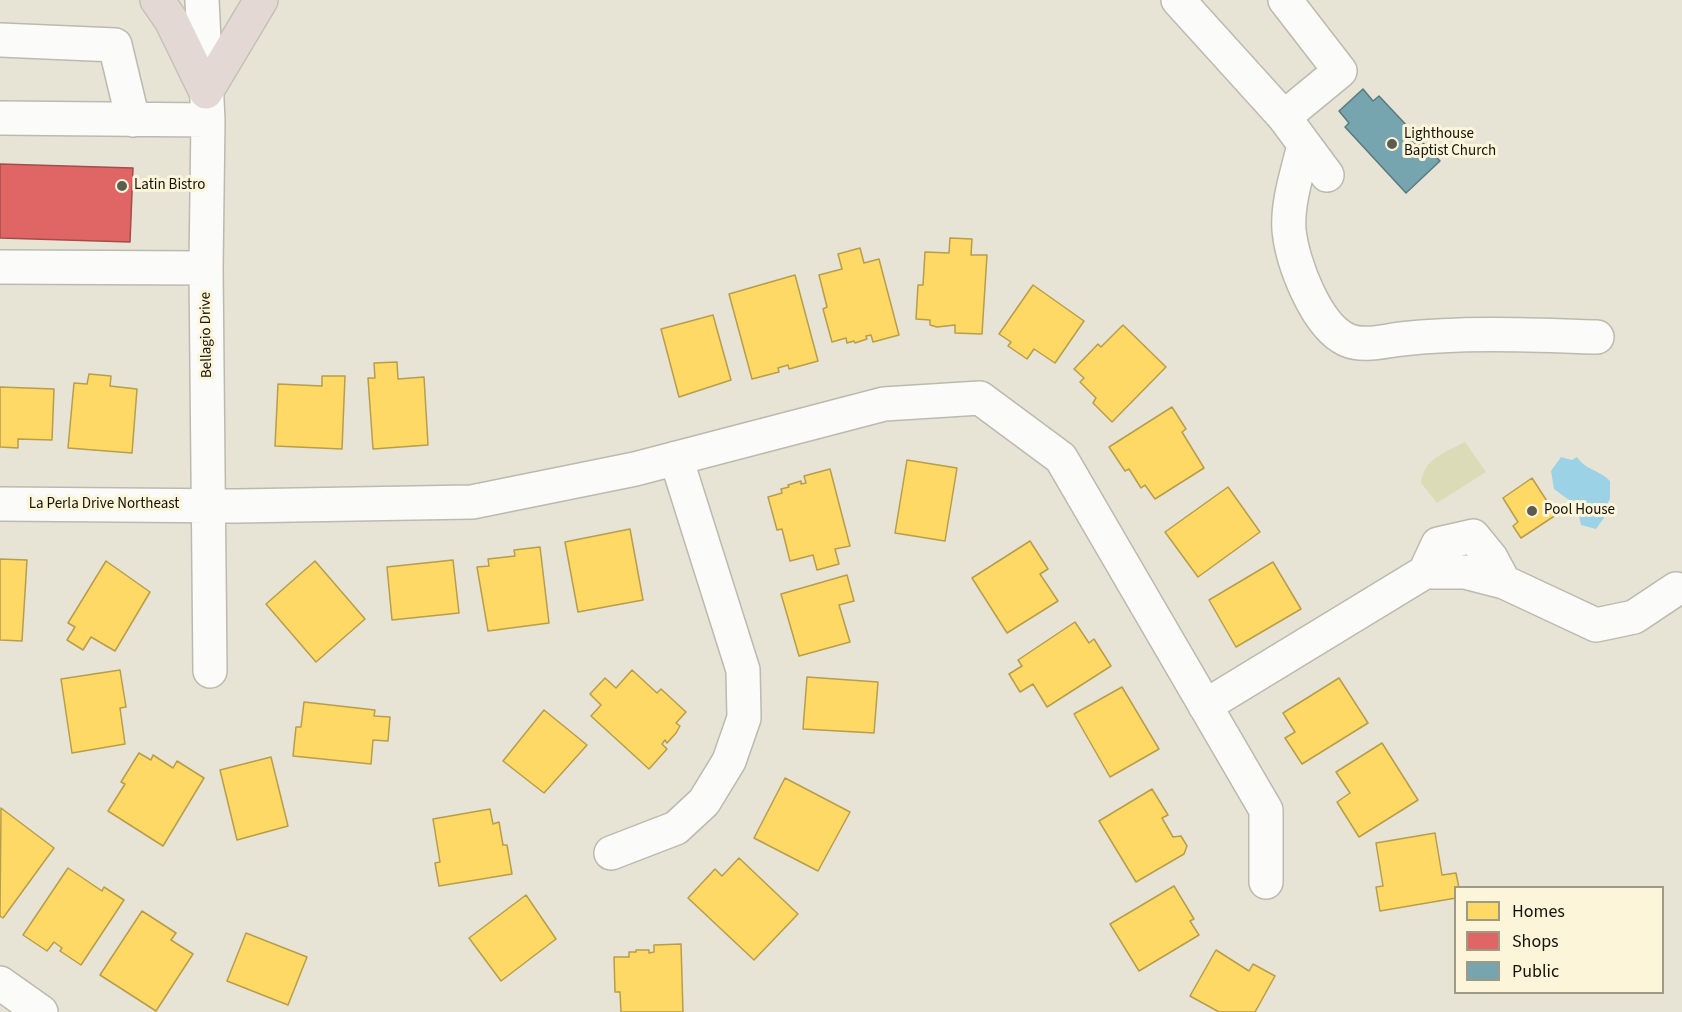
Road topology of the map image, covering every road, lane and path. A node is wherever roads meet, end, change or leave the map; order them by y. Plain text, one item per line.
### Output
1 (158, 0) edge
2 (202, 0) edge
3 (261, 0) edge
4 (1178, 0) edge
5 (1285, 0) edge
6 (0, 40) edge
7 (207, 106) junction
8 (1284, 117) junction
9 (0, 118) edge
10 (134, 120) junction
11 (1304, 145) junction
12 (1327, 176) dead end
13 (0, 267) edge
14 (206, 268) junction
15 (1597, 337) dead end
16 (676, 458) junction
17 (0, 504) edge
18 (208, 506) junction
19 (1676, 589) dead end
20 (210, 671) dead end
21 (1205, 706) junction
22 (611, 853) dead end
23 (1266, 882) dead end
24 (0, 983) edge
25 (41, 1012) edge

1 - 7 highway
2 - 7 street, Bellagio Drive
3 - 7 highway
4 - 8 street
5 - 8 street
6 - 10 street
7 - 10 street
7 - 14 street, Bellagio Drive
8 - 11 street
9 - 10 street
11 - 12 street
11 - 15 street
13 - 14 street
14 - 18 street, Bellagio Drive
16 - 18 street, La Perla Drive Northeast
16 - 21 street, La Perla Drive Northeast
16 - 22 street
17 - 18 street, La Perla Drive Northeast
18 - 20 street, Bellagio Drive
19 - 21 street
21 - 23 street, La Perla Drive Northeast
24 - 25 street

